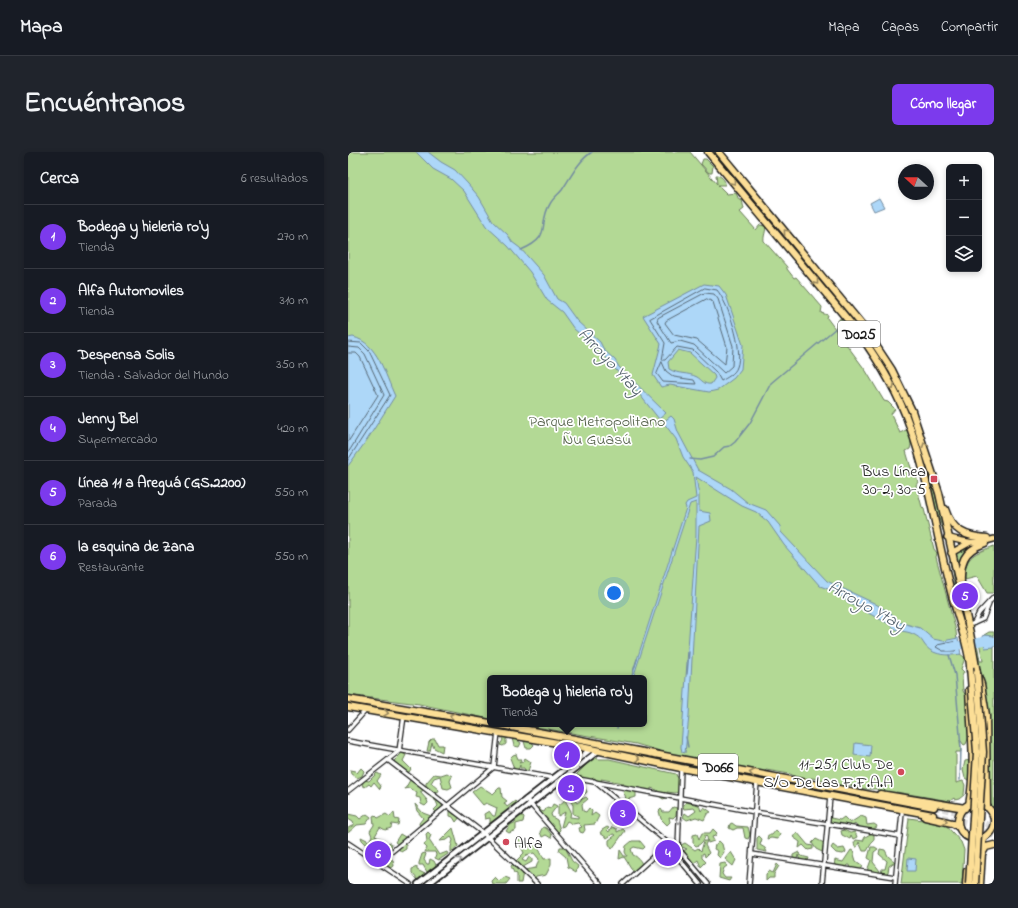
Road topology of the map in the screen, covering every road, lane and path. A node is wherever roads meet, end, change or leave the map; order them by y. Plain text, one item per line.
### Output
1 (708, 152) edge
2 (718, 152) edge
3 (924, 470) junction
4 (939, 493) junction
5 (947, 537) junction
6 (990, 540) edge
7 (969, 543) junction
8 (951, 553) junction
9 (961, 596) junction
10 (994, 596) edge
11 (953, 598) junction
12 (989, 603) junction
13 (994, 605) edge
14 (971, 624) junction
15 (970, 667) junction
16 (977, 673) junction
17 (348, 699) edge
18 (348, 707) edge
19 (366, 710) junction
20 (404, 716) junction
21 (487, 722) edge
22 (512, 727) edge
23 (348, 730) edge
24 (498, 732) junction
25 (348, 741) edge
26 (571, 745) junction
27 (592, 749) junction
28 (633, 750) junction
29 (399, 751) junction
30 (598, 751) junction
31 (388, 760) junction
32 (577, 760) junction
33 (494, 768) junction
34 (567, 768) junction
35 (682, 768) junction
36 (569, 775) junction
37 (553, 778) junction
38 (593, 781) junction
39 (757, 782) junction
40 (831, 789) junction
41 (348, 791) edge
42 (972, 791) junction
43 (830, 797) junction
44 (526, 799) junction
45 (681, 799) junction
46 (531, 805) junction
47 (951, 805) junction
48 (448, 806) junction
49 (967, 806) junction
50 (934, 807) tunnel mouth
51 (987, 807) junction
52 (755, 812) junction
53 (902, 813) junction
54 (933, 815) tunnel mouth
55 (994, 818) edge
56 (828, 824) junction
57 (959, 827) junction
58 (483, 833) junction
59 (964, 835) junction
60 (900, 836) junction
61 (984, 837) junction
62 (487, 838) junction
63 (348, 843) edge
64 (668, 843) junction
65 (994, 843) edge
66 (678, 848) junction
67 (674, 852) junction
68 (752, 854) junction
69 (982, 855) junction
70 (378, 863) junction
71 (824, 866) junction
72 (896, 877) junction
73 (410, 884) edge
74 (418, 884) edge
75 (428, 884) edge
76 (537, 884) edge
77 (600, 884) edge
78 (623, 884) edge
79 (700, 884) edge
80 (708, 884) edge
81 (749, 884) edge
82 (822, 884) edge
83 (895, 884) edge
84 (966, 884) edge
85 (969, 884) edge
86 (975, 884) edge
87 (980, 884) edge

1 -> 3 highway, D025
4 -> 2 highway, D025
3 - 5 highway
3 - 11 highway, D025
4 - 5 highway, D025
4 - 6 highway
5 - 7 main road
5 - 8 highway, D025
6 - 7 main road
6 - 9 highway
7 - 8 main road
8 - 9 highway, D025
8 - 11 highway
9 - 14 highway, D025
10 - 12 street
11 - 15 highway, D025
12 - 13 street
12 - 14 street
12 - 14 street
14 - 16 highway, D025
15 - 42 highway
15 - 85 highway, D025, bridge
16 - 51 highway
16 - 86 highway, D025, bridge
21 -> 17 highway
18 - 19 highway, D066
19 -> 20 highway, D066
19 - 23 street
20 - 24 highway, D066
20 - 29 street
22 - 28 highway, D066
24 - 26 highway, D066
24 - 33 street
25 - 29 street
26 - 27 highway, D066
26 - 32 highway
27 - 28 highway
27 - 30 highway, D066
27 - 32 main road
40 -> 28 highway, D066
29 - 31 street
29 - 33 street
30 -> 35 highway, D066
30 - 36 main road
31 - 41 street
31 - 48 street
32 - 34 main road
33 - 37 street
33 - 48 street
34 - 36 street
34 - 37 main road
35 - 39 highway, D066
35 - 45 street
36 - 38 street
36 - 46 main road
37 - 44 main road
38 - 45 street
38 - 64 street
39 - 43 highway, D066
39 - 52 street
40 - 47 highway
40 - 50 highway, D066
42 - 47 highway
42 - 49 highway
43 - 53 highway
43 - 54 highway, D066
43 - 56 street
44 - 46 street
44 -> 58 main road
45 - 52 street
45 -> 66 street
46 - 62 main road
46 - 77 street
47 - 49 highway
48 - 58 street
48 - 70 street
49 - 51 highway
49 - 57 highway
51 - 55 highway
52 - 56 street
52 - 68 street
53 -> 57 highway
53 - 60 street
55 - 61 highway
56 - 60 street
56 - 71 street
57 - 59 highway
58 - 62 street
58 - 74 main road
59 - 61 highway
59 - 84 highway
60 - 72 street
61 - 65 highway
61 - 69 highway
75 -> 62 main road
62 - 76 street
63 - 70 street
64 - 66 street
64 - 67 street
64 - 78 street
65 - 69 highway
66 - 67 street
66 - 80 street
67 - 79 street
68 - 71 street
68 - 81 street
69 - 87 highway
70 - 73 street
71 - 72 street
71 - 82 street
72 - 83 street

